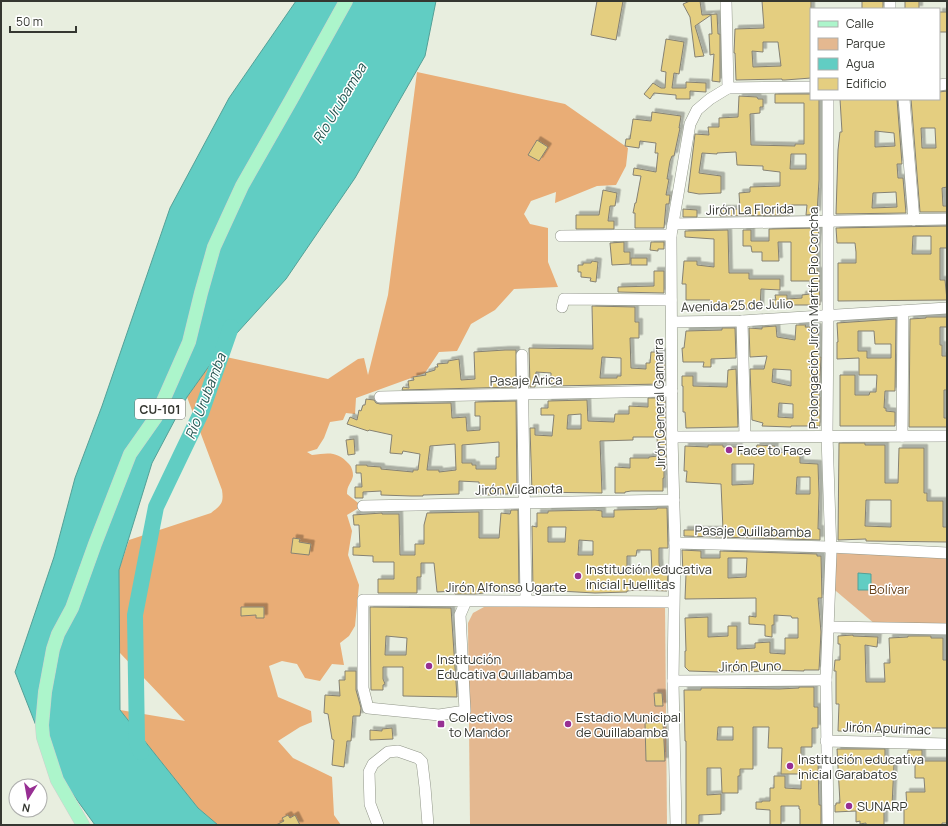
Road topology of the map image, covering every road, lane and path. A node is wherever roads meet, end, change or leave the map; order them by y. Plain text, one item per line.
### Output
1 (346, 1) edge
2 (726, 1) edge
3 (810, 87) edge
4 (728, 88) junction
5 (828, 100) edge
6 (904, 100) edge
7 (947, 219) edge
8 (914, 220) junction
9 (827, 222) junction
10 (672, 230) junction
11 (560, 236) dead end
12 (671, 300) junction
13 (562, 306) dead end
14 (947, 308) edge
15 (903, 311) junction
16 (828, 315) junction
17 (742, 321) junction
18 (672, 322) junction
19 (522, 355) dead end
20 (672, 391) junction
21 (523, 394) junction
22 (380, 397) dead end
23 (745, 436) junction
24 (827, 436) junction
25 (902, 436) junction
26 (947, 436) edge
27 (672, 437) junction
28 (674, 500) junction
29 (525, 503) junction
30 (363, 506) dead end
31 (675, 543) junction
32 (830, 547) junction
33 (947, 553) edge
34 (526, 600) junction
35 (466, 601) junction
36 (673, 602) junction
37 (829, 627) junction
38 (947, 629) edge
39 (826, 680) junction
40 (673, 681) junction
41 (826, 741) junction
42 (947, 744) edge
43 (83, 825) edge
44 (378, 825) edge
45 (428, 825) edge
46 (676, 825) edge
47 (828, 825) edge

1 - 43 main road, CU-101
2 - 4 street
3 - 4 street
4 - 10 street, Jirón General Gamarra
5 - 9 street, Prolongación Jirón Martín Pio Concha
6 - 8 street
7 - 8 street, Jirón La Florida
8 - 9 street, Jirón La Florida
9 - 10 street, Jirón La Florida
9 - 16 street, Prolongación Jirón Martín Pio Concha
10 - 11 street, Jirón La Florida
10 - 12 street, Jirón General Gamarra
12 - 13 street
12 - 18 street, Jirón General Gamarra
14 - 15 street, Avenida 25 de Julio
15 - 16 street, Avenida 25 de Julio
15 - 25 street
16 - 17 street, Avenida 25 de Julio
16 - 24 street, Prolongación Jirón Martín Pio Concha
17 - 18 street, Avenida 25 de Julio
17 - 23 street
18 - 20 street, Jirón General Gamarra
19 - 21 street
20 - 21 street, Pasaje Arica
20 - 27 street, Jirón General Gamarra
21 - 22 street, Pasaje Arica
21 - 29 street
23 - 24 street
23 - 27 street
24 - 25 street
24 - 32 street, Prolongación Jirón Martín Pio Concha
25 - 26 street
27 - 28 street, Jirón General Gamarra
28 - 29 street, Jirón Vilcanota
28 - 31 street, Jirón General Gamarra
29 - 30 street, Jirón Vilcanota
29 - 34 street
31 - 32 street, Pasaje Quillabamba
31 - 36 street, Jirón General Gamarra
32 - 33 street, Pasaje Quillabamba
32 - 37 street, Prolongación Jirón Martín Pio Concha
34 - 35 street, Jirón Alfonso Ugarte
34 - 36 street, Jirón Alfonso Ugarte
35 - 35 street, Jirón Alfonso Ugarte
36 - 40 street, Jirón General Gamarra
37 - 38 street
37 - 39 street, Prolongación Jirón Martín Pio Concha
39 - 40 street, Jirón Puno
39 - 41 street, Prolongación Jirón Martín Pio Concha
40 - 46 street, Jirón General Gamarra
41 - 42 street, Jirón Apurimac
41 - 47 street, Prolongación Jirón Martín Pio Concha
44 - 45 street

